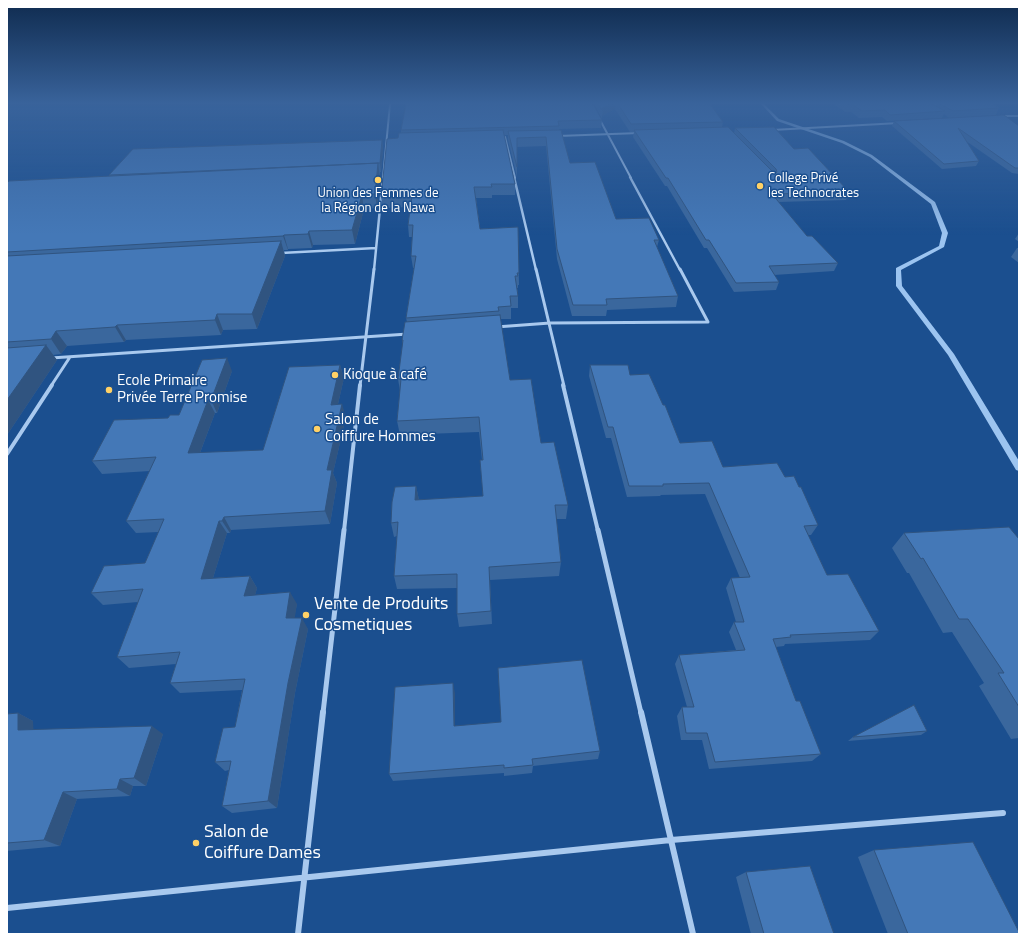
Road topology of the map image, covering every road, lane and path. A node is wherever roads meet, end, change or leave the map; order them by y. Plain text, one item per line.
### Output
1 (385, 148) edge
2 (508, 148) edge
3 (615, 148) edge
4 (376, 248) junction
5 (274, 254) edge
6 (550, 323) junction
7 (488, 328) edge
8 (411, 334) edge
9 (365, 337) junction
10 (70, 357) junction
11 (46, 359) dead end
12 (7, 454) edge
13 (1003, 813) dead end
14 (671, 840) junction
15 (304, 877) junction
16 (7, 908) edge
17 (298, 934) edge
18 (693, 934) edge

1 - 4 street
2 - 6 street
3 - 6 street
4 - 5 street
4 - 9 street
6 - 7 street
6 - 14 street
8 - 9 street
9 - 10 street
9 - 15 street
10 - 11 street
10 - 12 street
13 - 14 street
14 - 15 street
14 - 18 street
15 - 16 street
15 - 17 street

